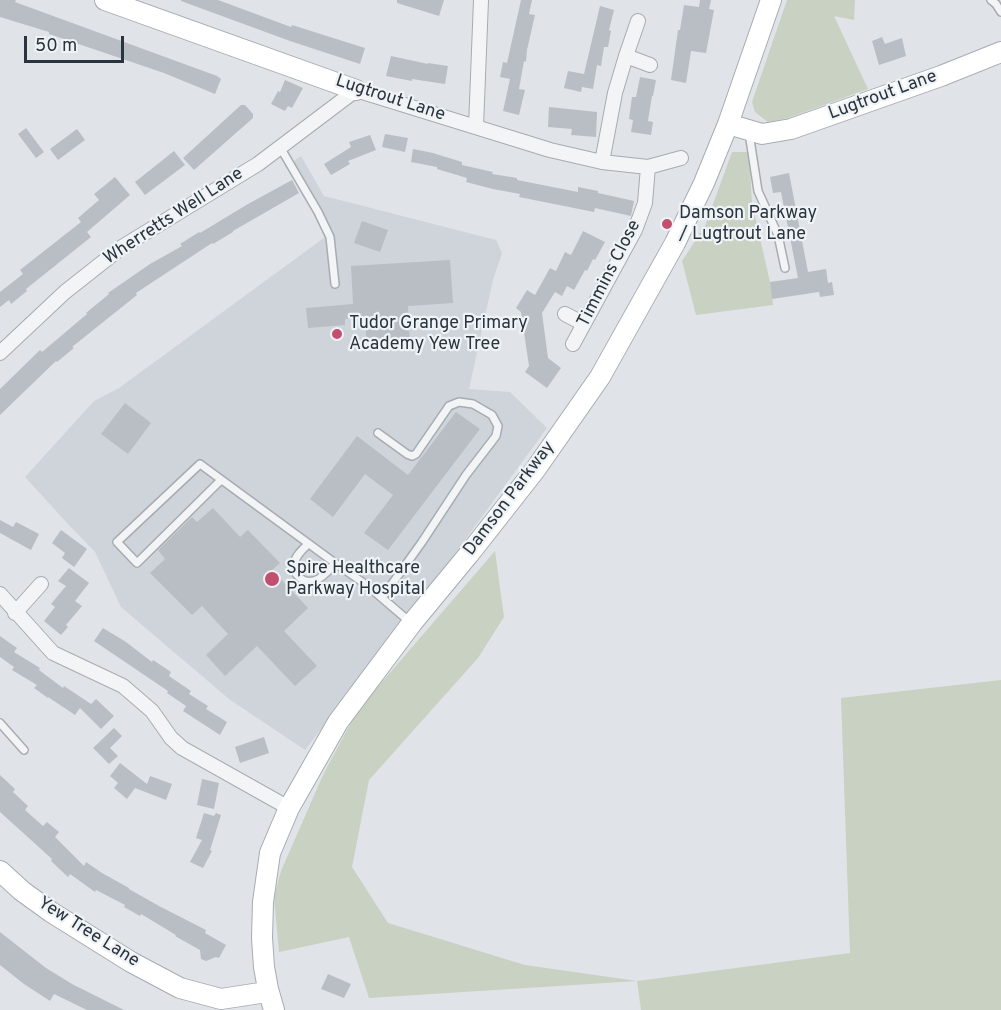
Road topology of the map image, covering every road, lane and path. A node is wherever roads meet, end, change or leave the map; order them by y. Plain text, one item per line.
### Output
1 (105, 0) edge
2 (481, 0) edge
3 (771, 0) edge
4 (994, 1) edge
5 (1001, 12) edge
6 (638, 21) dead end
7 (1001, 52) edge
8 (626, 56) junction
9 (650, 65) dead end
10 (356, 90) junction
11 (728, 124) junction
12 (476, 127) junction
13 (749, 130) junction
14 (280, 147) junction
15 (681, 158) dead end
16 (602, 162) junction
17 (648, 167) junction
18 (785, 268) dead end
19 (335, 284) dead end
20 (565, 314) dead end
21 (584, 324) junction
22 (573, 344) dead end
23 (0, 353) edge
24 (378, 433) dead end
25 (221, 480) junction
26 (308, 544) junction
27 (335, 563) junction
28 (41, 584) dead end
29 (0, 594) edge
30 (382, 598) junction
31 (15, 613) junction
32 (412, 623) junction
33 (0, 723) edge
34 (24, 750) dead end
35 (289, 808) junction
36 (0, 872) edge
37 (180, 988) junction
38 (268, 989) junction
39 (220, 1010) edge
40 (274, 1010) edge

1 - 10 street, Lugtrout Lane
2 - 12 street
3 - 11 street, Damson Parkway
4 - 5 lane
6 - 8 street
7 - 13 street, Lugtrout Lane
8 - 9 street
8 - 16 street
10 - 12 street, Lugtrout Lane
10 - 14 street, Wherretts Well Lane
11 - 13 street, Lugtrout Lane
11 - 32 street, Damson Parkway
12 - 16 street, Lugtrout Lane
13 - 18 lane
14 - 19 lane
14 - 23 street, Wherretts Well Lane
15 - 17 street, Lugtrout Lane
16 - 17 street, Lugtrout Lane
17 - 21 street, Timmins Close
20 - 21 street
21 - 22 street, Timmins Close
24 - 30 lane
25 - 25 lane
25 - 26 lane
26 - 27 lane
26 - 27 lane
27 - 30 lane
28 - 31 street
29 - 31 street
30 - 32 lane
31 - 35 street
32 - 35 street, Damson Parkway
33 - 34 lane
35 - 38 street, Damson Parkway
36 - 37 street, Yew Tree Lane
37 - 38 street, Yew Tree Lane
37 - 39 street, Yew Tree Lane
38 - 40 street

